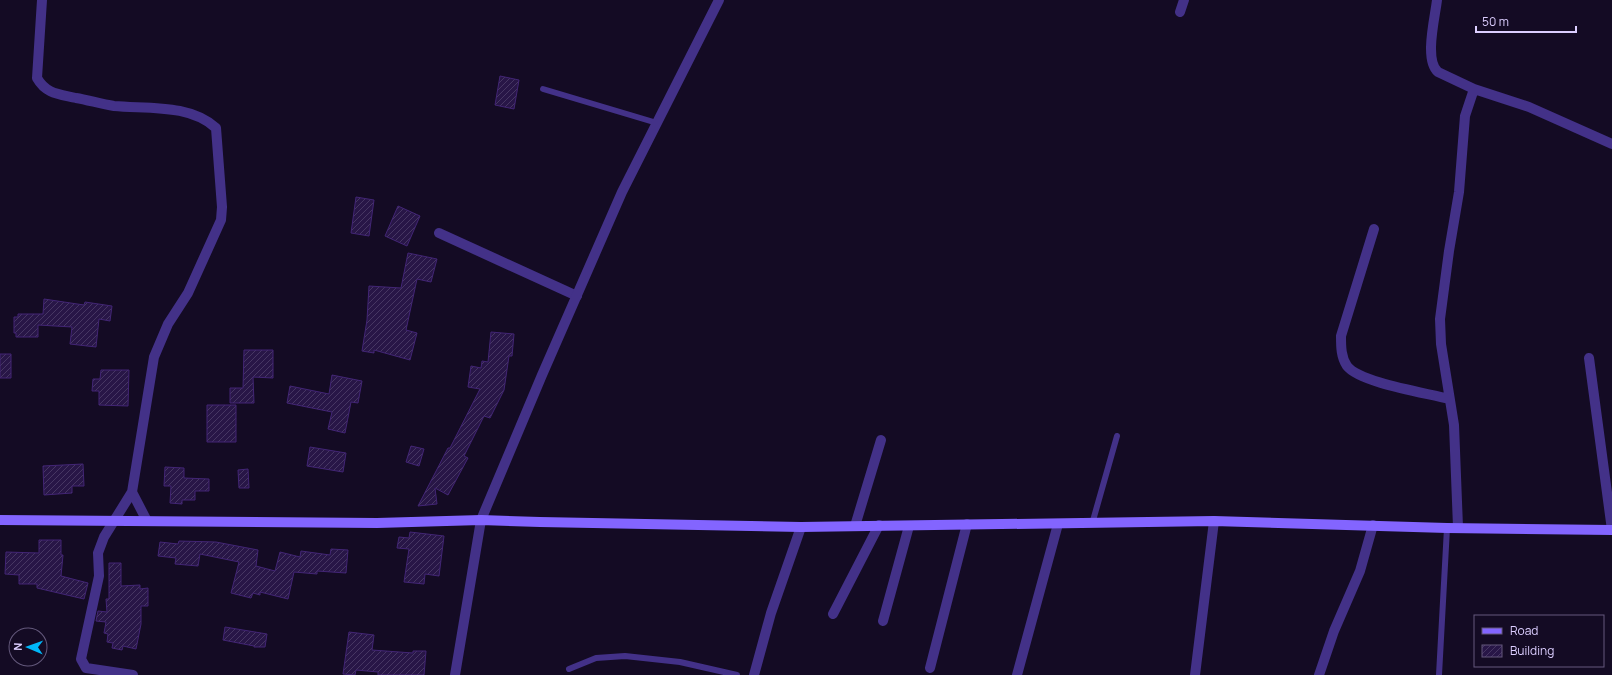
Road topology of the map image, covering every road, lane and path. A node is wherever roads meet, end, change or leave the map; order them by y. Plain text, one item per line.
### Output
1 (42, 0) edge
2 (719, 0) edge
3 (1184, 0) edge
4 (1438, 0) edge
5 (1180, 12) dead end
6 (543, 88) dead end
7 (1474, 88) junction
8 (657, 124) junction
9 (1612, 144) edge
10 (1374, 229) dead end
11 (438, 233) dead end
12 (577, 296) junction
13 (1589, 358) dead end
14 (1450, 398) junction
15 (1117, 436) dead end
16 (881, 440) dead end
17 (132, 492) junction
18 (0, 520) edge
19 (115, 520) junction
20 (481, 520) junction
21 (148, 521) junction
22 (1214, 522) junction
23 (967, 524) junction
24 (1058, 524) junction
25 (1092, 524) junction
26 (1373, 525) junction
27 (801, 526) junction
28 (856, 526) junction
29 (879, 526) junction
30 (909, 526) junction
31 (1458, 527) junction
32 (1446, 528) junction
33 (1612, 530) edge
34 (833, 614) dead end
35 (883, 621) dead end
36 (930, 668) dead end
37 (569, 669) dead end
38 (132, 675) edge
39 (455, 675) edge
40 (737, 675) edge
41 (754, 675) edge
42 (1018, 675) edge
43 (1195, 675) edge
44 (1319, 675) edge
45 (1439, 675) edge

1 - 17 street
2 - 8 street
3 - 5 street
4 - 7 street
6 - 8 lane
7 - 9 street
7 - 14 street
8 - 12 street
10 - 14 street
11 - 12 street
12 - 20 street
13 - 33 street
14 - 31 street
15 - 25 lane
16 - 28 street
17 - 19 street
17 - 21 street
18 - 19 main road
19 - 21 main road
19 - 38 street
20 - 21 main road
20 - 27 main road
20 - 39 street
22 - 25 main road
22 - 26 main road
22 - 43 street
23 - 24 main road
23 - 30 main road
23 - 36 street
24 - 25 main road
24 - 42 street
26 - 32 main road
26 - 44 street
27 - 28 main road
27 - 41 street
28 - 29 main road
29 - 30 main road
29 - 34 street
30 - 35 street
31 - 32 main road
31 - 33 main road
32 - 45 lane
37 - 40 lane

